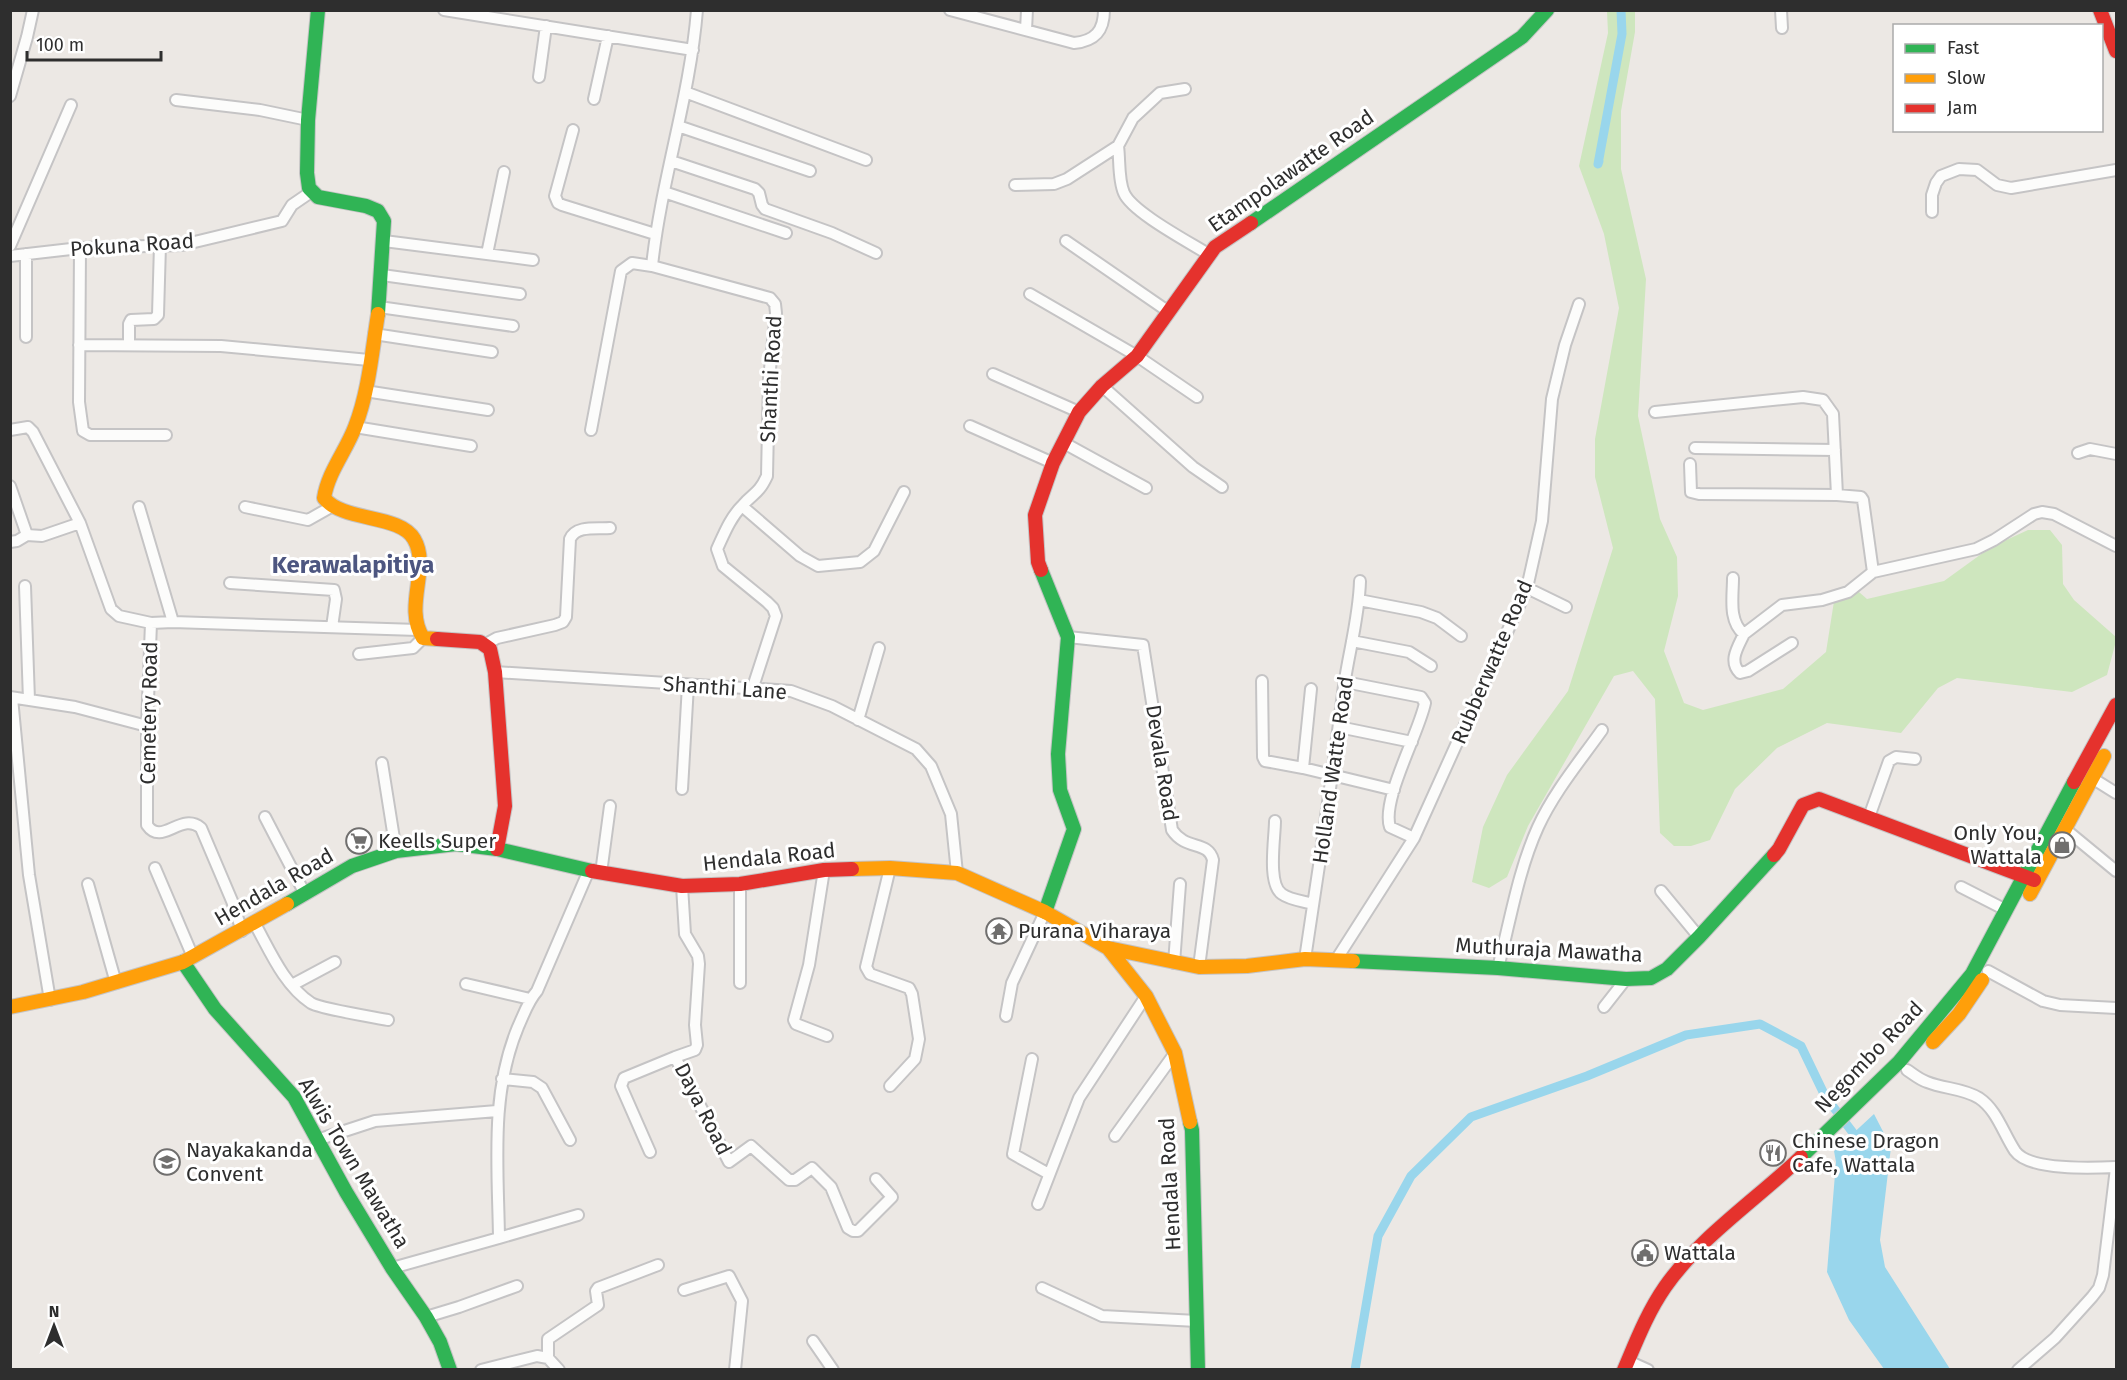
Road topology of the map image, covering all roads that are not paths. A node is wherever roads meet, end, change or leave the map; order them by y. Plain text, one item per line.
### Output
1 (33, 10) edge
2 (318, 10) edge
3 (444, 10) edge
4 (697, 10) edge
5 (951, 10) edge
6 (1027, 10) edge
7 (1104, 10) edge
8 (1547, 10) edge
9 (1781, 10) edge
10 (2100, 10) edge
11 (2111, 10) edge
12 (970, 13) edge
13 (2114, 25) edge
14 (546, 26) junction
15 (1782, 28) dead end
16 (1026, 30) junction
17 (609, 36) junction
18 (693, 50) junction
19 (2116, 51) edge
20 (540, 77) dead end
21 (1185, 89) dead end
22 (685, 92) junction
23 (10, 96) edge
24 (594, 99) dead end
25 (176, 100) dead end
26 (71, 105) dead end
27 (308, 120) junction
28 (678, 126) junction
29 (573, 130) dead end
30 (1118, 146) junction
31 (866, 160) dead end
32 (671, 161) junction
33 (2116, 170) edge
34 (810, 171) dead end
35 (504, 172) dead end
36 (1016, 185) dead end
37 (311, 192) junction
38 (664, 192) junction
39 (1932, 212) dead end
40 (786, 233) dead end
41 (655, 234) junction
42 (384, 241) junction
43 (1066, 241) dead end
44 (160, 245) junction
45 (10, 246) edge
46 (80, 248) junction
47 (876, 253) dead end
48 (26, 254) junction
49 (487, 254) junction
50 (1208, 254) junction
51 (10, 256) edge
52 (533, 260) dead end
53 (652, 266) junction
54 (382, 275) junction
55 (520, 294) dead end
56 (1030, 294) dead end
57 (1579, 304) dead end
58 (379, 307) junction
59 (1169, 312) junction
60 (513, 326) dead end
61 (374, 334) junction
62 (26, 337) dead end
63 (79, 345) junction
64 (129, 345) junction
65 (492, 352) dead end
66 (1137, 356) junction
67 (369, 360) junction
68 (993, 375) dead end
69 (1101, 386) junction
70 (365, 391) junction
71 (1197, 397) dead end
72 (488, 410) dead end
73 (1078, 412) junction
74 (1655, 412) dead end
75 (970, 426) dead end
76 (355, 427) junction
77 (10, 430) edge
78 (591, 430) dead end
79 (166, 435) dead end
80 (1064, 443) junction
81 (471, 446) dead end
82 (1695, 448) dead end
83 (1835, 450) junction
84 (2078, 453) dead end
85 (2116, 454) edge
86 (1053, 463) junction
87 (1690, 464) dead end
88 (10, 486) edge
89 (1222, 487) dead end
90 (1146, 488) dead end
91 (904, 492) dead end
92 (1837, 495) junction
93 (742, 506) junction
94 (139, 507) dead end
95 (245, 507) dead end
96 (331, 507) junction
97 (80, 524) junction
98 (610, 528) dead end
99 (27, 535) junction
100 (10, 542) edge
101 (2116, 546) edge
102 (1873, 572) junction
103 (1733, 578) dead end
104 (1359, 581) dead end
105 (230, 582) dead end
106 (25, 586) dead end
107 (1527, 588) junction
108 (1359, 600) junction
109 (1566, 607) dead end
110 (173, 621) junction
111 (151, 623) junction
112 (332, 627) junction
113 (420, 634) junction
114 (1744, 634) junction
115 (1461, 636) dead end
116 (1068, 637) junction
117 (1352, 641) junction
118 (1791, 643) dead end
119 (486, 645) junction
120 (879, 648) dead end
121 (359, 654) dead end
122 (1431, 666) dead end
123 (495, 672) junction
124 (1262, 681) dead end
125 (1345, 682) junction
126 (688, 685) junction
127 (1311, 689) dead end
128 (753, 690) junction
129 (11, 698) edge
130 (28, 700) junction
131 (2116, 705) edge
132 (858, 720) junction
133 (147, 726) junction
134 (1339, 727) junction
135 (1602, 730) dead end
136 (2116, 732) edge
137 (1412, 742) junction
138 (2103, 757) junction
139 (1915, 759) dead end
140 (382, 763) dead end
141 (2116, 765) edge
142 (1303, 768) junction
143 (1333, 776) junction
144 (2092, 778) junction
145 (682, 789) dead end
146 (1394, 790) junction
147 (2116, 794) edge
148 (610, 806) dead end
149 (265, 817) dead end
150 (1869, 817) junction
151 (1275, 821) dead end
152 (2064, 829) junction
153 (1414, 838) junction
154 (497, 849) junction
155 (396, 851) junction
156 (155, 868) dead end
157 (890, 868) junction
158 (824, 870) junction
159 (595, 871) junction
160 (2116, 871) edge
161 (957, 873) junction
162 (2031, 878) junction
163 (88, 884) dead end
164 (740, 884) junction
165 (1180, 884) dead end
166 (682, 886) junction
167 (1961, 887) dead end
168 (1661, 891) dead end
169 (305, 894) junction
170 (1313, 904) junction
171 (2006, 910) junction
172 (1045, 912) junction
173 (255, 924) junction
174 (242, 931) junction
175 (1699, 938) junction
176 (1108, 948) junction
177 (188, 959) junction
178 (1305, 959) junction
179 (1336, 960) junction
180 (336, 962) dead end
181 (1174, 963) junction
182 (1199, 967) junction
183 (1498, 968) junction
184 (1988, 971) junction
185 (1626, 979) junction
186 (116, 983) junction
187 (740, 983) dead end
188 (466, 984) dead end
189 (292, 985) junction
190 (1146, 996) junction
191 (530, 999) junction
192 (50, 1000) junction
193 (10, 1007) edge
194 (1604, 1007) dead end
195 (2116, 1008) edge
196 (1006, 1016) dead end
197 (388, 1020) dead end
198 (827, 1036) dead end
199 (1175, 1053) junction
200 (675, 1057) junction
201 (1032, 1059) dead end
202 (1907, 1070) junction
203 (502, 1079) junction
204 (890, 1086) dead end
205 (1874, 1094) junction
206 (497, 1111) junction
207 (1115, 1136) dead end
208 (317, 1140) junction
209 (570, 1140) dead end
210 (650, 1152) dead end
211 (2116, 1168) edge
212 (1049, 1174) junction
213 (876, 1179) dead end
214 (1038, 1204) dead end
215 (578, 1215) dead end
216 (499, 1238) junction
217 (658, 1265) dead end
218 (392, 1268) junction
219 (517, 1286) dead end
220 (1042, 1288) dead end
221 (684, 1290) dead end
222 (426, 1317) junction
223 (1197, 1321) junction
224 (813, 1341) dead end
225 (548, 1358) junction
226 (1635, 1367) edge
227 (450, 1370) edge
228 (481, 1370) edge
229 (559, 1370) edge
230 (735, 1370) edge
231 (833, 1370) edge
232 (1198, 1370) edge
233 (2018, 1370) edge

1 - 23 street
2 - 27 main road
3 - 14 street
4 - 18 street
5 - 12 street
6 - 16 street
7 - 16 street
8 - 50 main road, Etampolawatte Road
9 - 15 street
10 - 13 main road
11 - 13 main road
12 - 16 street
13 - 19 main road
14 - 17 street
14 - 20 street
17 - 18 street
17 - 24 street
18 - 22 street
21 - 30 street
22 - 28 street
22 - 31 street
25 - 27 street
26 - 45 street
27 - 37 main road
28 - 32 street
28 - 34 street
29 - 41 street
30 - 36 street
30 - 50 street
32 - 38 street
32 - 47 street
33 - 39 street
35 - 49 street
37 - 42 main road
37 - 44 street, Pokuna Road
38 - 40 street
38 - 41 street
41 - 53 street
42 - 49 street
42 - 54 main road
43 - 59 street
44 - 46 street, Pokuna Road
44 - 64 street
46 - 48 street, Pokuna Road
46 - 63 street
48 - 51 street, Pokuna Road
48 - 62 street
49 - 52 street
50 - 59 main road, Etampolawatte Road
53 - 78 street
53 - 93 street, Shanthi Road
54 - 55 street
54 - 58 main road
56 - 66 street
57 - 107 street, Rubberwatte Road
58 - 60 street
58 - 61 main road
59 - 66 main road, Etampolawatte Road
61 - 65 street
61 - 67 main road
63 - 64 street
63 - 79 street
64 - 67 street
66 - 69 main road, Etampolawatte Road
66 - 71 street
67 - 70 main road
68 - 73 street
69 - 73 main road, Etampolawatte Road
69 - 89 street
70 - 72 street
70 - 76 main road
73 - 80 main road, Etampolawatte Road
74 - 83 street
75 - 86 street
76 - 81 street
76 - 96 main road
77 - 97 street
80 - 86 main road, Etampolawatte Road
80 - 90 street
82 - 83 street
83 - 92 street
84 - 85 street
86 - 116 main road, Etampolawatte Road
87 - 92 street
88 - 99 street
91 - 93 street
92 - 102 street
93 - 128 street, Shanthi Road
94 - 110 street
95 - 96 street
96 - 113 main road
97 - 99 street
97 - 111 street
98 - 119 street
99 - 100 street
101 - 102 street
102 - 114 street
103 - 114 street
104 - 108 street, Holland Watte Road
105 - 112 street
106 - 130 street
107 - 109 street
107 - 153 street, Rubberwatte Road
108 - 115 street
108 - 117 street, Holland Watte Road
110 - 111 street, Cemetery Road
110 - 112 street, Cemetery Road
111 - 133 street, Cemetery Road
112 - 113 street, Cemetery Road
113 - 119 main road
113 - 121 street
114 - 118 street
116 - 172 main road, Etampolawatte Road
116 - 182 street, Devala Road
117 - 122 street
117 - 125 street, Holland Watte Road
119 - 123 main road
120 - 132 street
123 - 126 street, Shanthi Lane
123 - 154 main road
124 - 142 street
125 - 134 street, Holland Watte Road
125 - 137 street
126 - 128 street, Shanthi Lane
126 - 145 street
127 - 142 street
128 - 132 street, Shanthi Lane
129 - 130 street
129 - 192 street
130 - 133 street
131 - 162 main road, Negombo Road
132 - 161 street, Shanthi Lane
133 - 174 street, Cemetery Road
134 - 137 street
134 - 143 street, Holland Watte Road
135 - 183 street
136 - 138 main road, Negombo Road
137 - 146 street
138 - 141 street
138 - 144 main road, Negombo Road
139 - 150 street
140 - 155 street
142 - 143 street
143 - 146 street
143 - 170 street, Holland Watte Road
144 - 147 street
144 - 152 main road, Negombo Road
146 - 153 street
148 - 159 street
149 - 169 street
150 - 162 main road, Muthuraja Mawatha
150 - 175 main road, Muthuraja Mawatha
151 - 170 street
152 - 160 street
152 - 162 main road, Negombo Road
153 - 179 street, Rubberwatte Road
154 - 155 main road, Hendala Road
154 - 159 main road, Hendala Road
155 - 169 main road, Hendala Road
156 - 177 street
157 - 158 main road, Hendala Road
157 - 161 main road, Hendala Road
157 - 204 street
158 - 164 main road, Hendala Road
158 - 198 street
159 - 166 main road, Hendala Road
159 - 191 street
161 - 172 main road, Hendala Road
162 - 171 main road, Negombo Road
162 - 184 main road, Negombo Road
163 - 186 street
164 - 166 main road, Hendala Road
164 - 187 street
165 - 181 street
166 - 200 street, Daya Road
167 - 171 street
168 - 175 street
169 - 173 main road, Hendala Road
170 - 178 street, Holland Watte Road
171 - 205 main road, Negombo Road
172 - 176 main road, Hendala Road
172 - 196 street
173 - 174 main road, Hendala Road
173 - 189 street
174 - 177 main road, Hendala Road
175 - 185 main road, Muthuraja Mawatha
176 - 181 main road, Muthuraja Mawatha
176 - 190 main road, Hendala Road
177 - 186 main road, Hendala Road
177 - 208 main road, Alwis Town Mawatha
178 - 179 main road, Muthuraja Mawatha
178 - 182 main road, Muthuraja Mawatha
179 - 183 main road, Muthuraja Mawatha
180 - 189 street
181 - 182 main road, Muthuraja Mawatha
183 - 185 main road, Muthuraja Mawatha
184 - 195 street
184 - 202 main road, Negombo Road
185 - 194 street
186 - 192 main road, Hendala Road
188 - 191 street
189 - 197 street
190 - 199 main road, Hendala Road
190 - 212 street
191 - 203 street
192 - 193 main road, Hendala Road
199 - 207 street
199 - 223 main road, Hendala Road
200 - 210 street
200 - 213 street, Daya Road
201 - 212 street
202 - 205 main road, Negombo Road
202 - 211 street
203 - 206 street
203 - 209 street
205 - 226 main road, Negombo Road
206 - 208 street
206 - 216 street
208 - 218 main road, Alwis Town Mawatha
211 - 233 street
212 - 214 street
215 - 216 street
216 - 218 street
217 - 225 street
218 - 222 main road, Alwis Town Mawatha
219 - 222 street
220 - 223 street
221 - 230 street
222 - 227 main road, Alwis Town Mawatha
223 - 232 main road, Hendala Road
224 - 231 street
225 - 228 street
225 - 229 street

